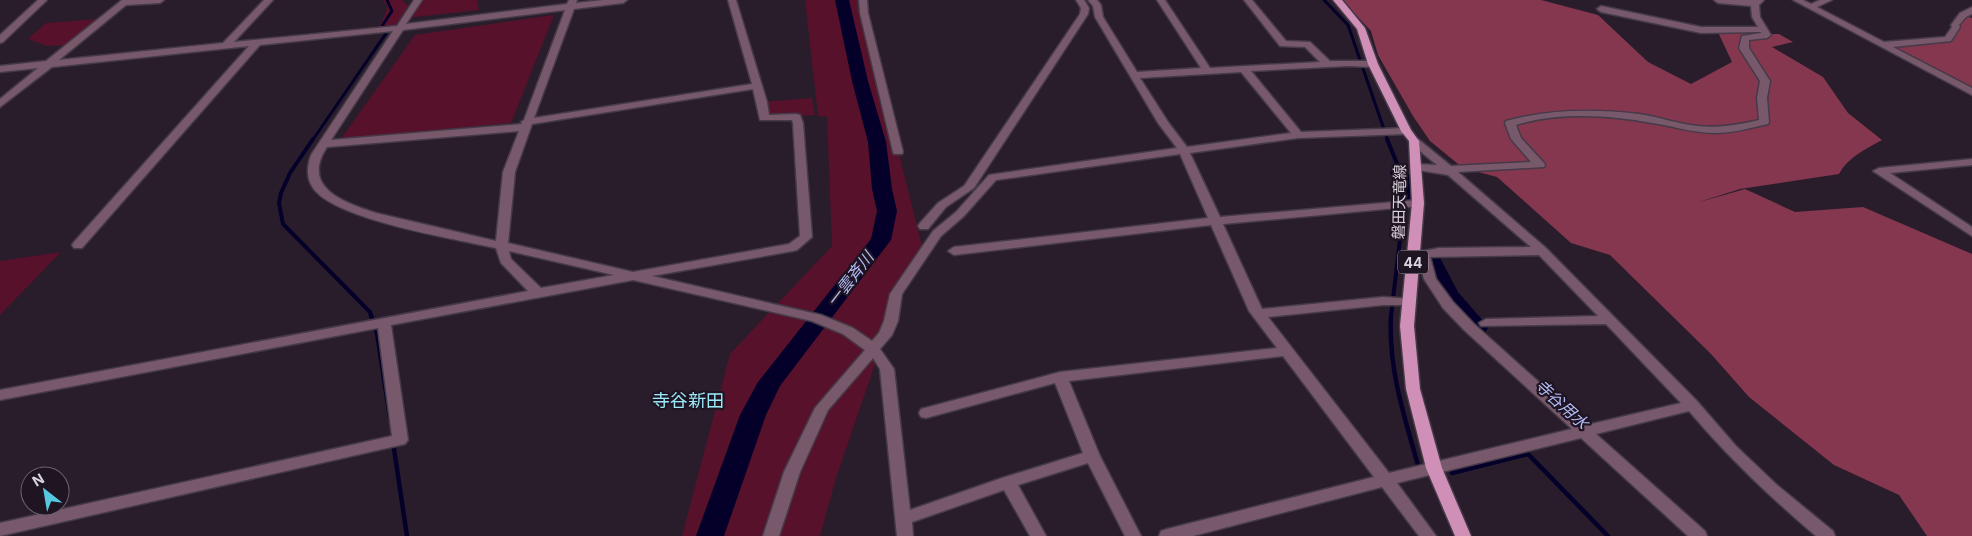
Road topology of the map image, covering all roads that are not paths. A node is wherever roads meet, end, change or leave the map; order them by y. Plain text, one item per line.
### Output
1 (43, 0) edge
2 (160, 0) edge
3 (269, 0) edge
4 (418, 0) edge
5 (623, 0) edge
6 (732, 0) edge
7 (863, 0) edge
8 (1080, 0) edge
9 (1092, 0) edge
10 (1161, 0) edge
11 (1248, 0) edge
12 (1337, 0) edge
13 (1718, 0) edge
14 (1797, 0) edge
15 (1828, 0) edge
16 (124, 2) edge
17 (1758, 2) edge
18 (573, 3) edge
19 (1810, 7) junction
20 (1601, 9) dead end
21 (1972, 10) edge
22 (1967, 17) edge
23 (399, 28) junction
24 (1764, 30) junction
25 (0, 40) edge
26 (258, 42) junction
27 (226, 45) junction
28 (1883, 45) junction
29 (50, 63) junction
30 (1327, 64) junction
31 (1373, 64) junction
32 (0, 68) edge
33 (1244, 69) junction
34 (1207, 71) junction
35 (1135, 75) junction
36 (756, 86) junction
37 (1972, 92) edge
38 (0, 104) edge
39 (526, 124) junction
40 (1298, 135) junction
41 (1410, 136) junction
42 (323, 144) junction
43 (1184, 151) junction
44 (898, 152) dead end
45 (1972, 162) edge
46 (1416, 167) junction
47 (1451, 171) junction
48 (968, 188) junction
49 (1418, 203) junction
50 (1215, 221) junction
51 (924, 226) dead end
52 (1972, 232) edge
53 (937, 234) junction
54 (78, 245) dead end
55 (502, 246) junction
56 (954, 250) dead end
57 (1542, 251) junction
58 (1418, 254) junction
59 (634, 276) junction
60 (538, 293) junction
61 (1409, 302) junction
62 (1258, 314) junction
63 (1609, 320) junction
64 (384, 323) junction
65 (1486, 323) dead end
66 (873, 349) junction
67 (1286, 351) junction
68 (1060, 377) junction
69 (0, 395) edge
70 (1692, 405) junction
71 (926, 413) dead end
72 (1585, 432) junction
73 (1092, 456) junction
74 (1434, 468) junction
75 (1008, 482) junction
76 (1385, 482) junction
77 (902, 519) junction
78 (1415, 520) junction
79 (0, 530) edge
80 (1208, 531) edge
81 (771, 536) edge
82 (905, 536) edge
83 (1038, 536) edge
84 (1133, 536) edge
85 (1167, 536) edge
86 (1428, 536) edge
87 (1439, 536) edge
88 (1464, 536) edge
89 (1699, 536) edge
90 (1826, 536) edge

1 - 25 street
2 - 16 street
3 - 27 street
4 - 23 street
5 - 18 street
6 - 36 street
7 - 44 street
8 - 48 street
9 - 35 street
10 - 34 street
11 - 30 street
12 - 31 main road, 磐田天竜線 / 44
13 - 17 street
14 - 19 street
15 - 19 street
16 - 29 street
17 - 24 street
18 - 23 street
18 - 39 street
19 - 28 street
20 - 24 street
21 - 22 street
22 - 28 street
23 - 26 street
23 - 42 street
24 - 47 street
26 - 27 street
26 - 54 street
27 - 29 street
28 - 37 street
29 - 32 street
29 - 38 street
30 - 31 street
30 - 33 street
31 - 41 main road, 磐田天竜線 / 44
33 - 34 street
33 - 40 street
34 - 35 street
35 - 43 street
36 - 39 street
36 - 59 street
39 - 42 street
39 - 55 street
40 - 41 street
40 - 43 street
41 - 46 main road, 磐田天竜線 / 44
41 - 47 street
42 - 55 street
43 - 50 street
43 - 53 street
45 - 52 street
46 - 47 street
46 - 49 main road, 磐田天竜線 / 44
47 - 57 street
48 - 51 street
48 - 53 street
49 - 50 street
49 - 58 main road, 磐田天竜線 / 44
50 - 56 street
50 - 62 street
53 - 66 street
55 - 59 street
55 - 60 street
57 - 58 street
57 - 63 street
58 - 61 main road, 磐田天竜線 / 44
58 - 72 street
59 - 60 street
59 - 66 street
60 - 64 street
61 - 62 street
61 - 74 main road, 磐田天竜線 / 44
62 - 67 street
63 - 65 street
63 - 70 street
64 - 69 street
64 - 79 street
66 - 77 street
66 - 81 street
67 - 68 street
67 - 76 street
68 - 71 street
68 - 73 street
70 - 72 street
70 - 90 street
72 - 74 street
72 - 89 street
73 - 75 street
73 - 84 street
74 - 76 street
74 - 88 main road, 磐田天竜線 / 44
75 - 77 street
75 - 83 street
76 - 78 street
76 - 80 street
77 - 82 street
78 - 86 street
78 - 87 street
80 - 85 street

